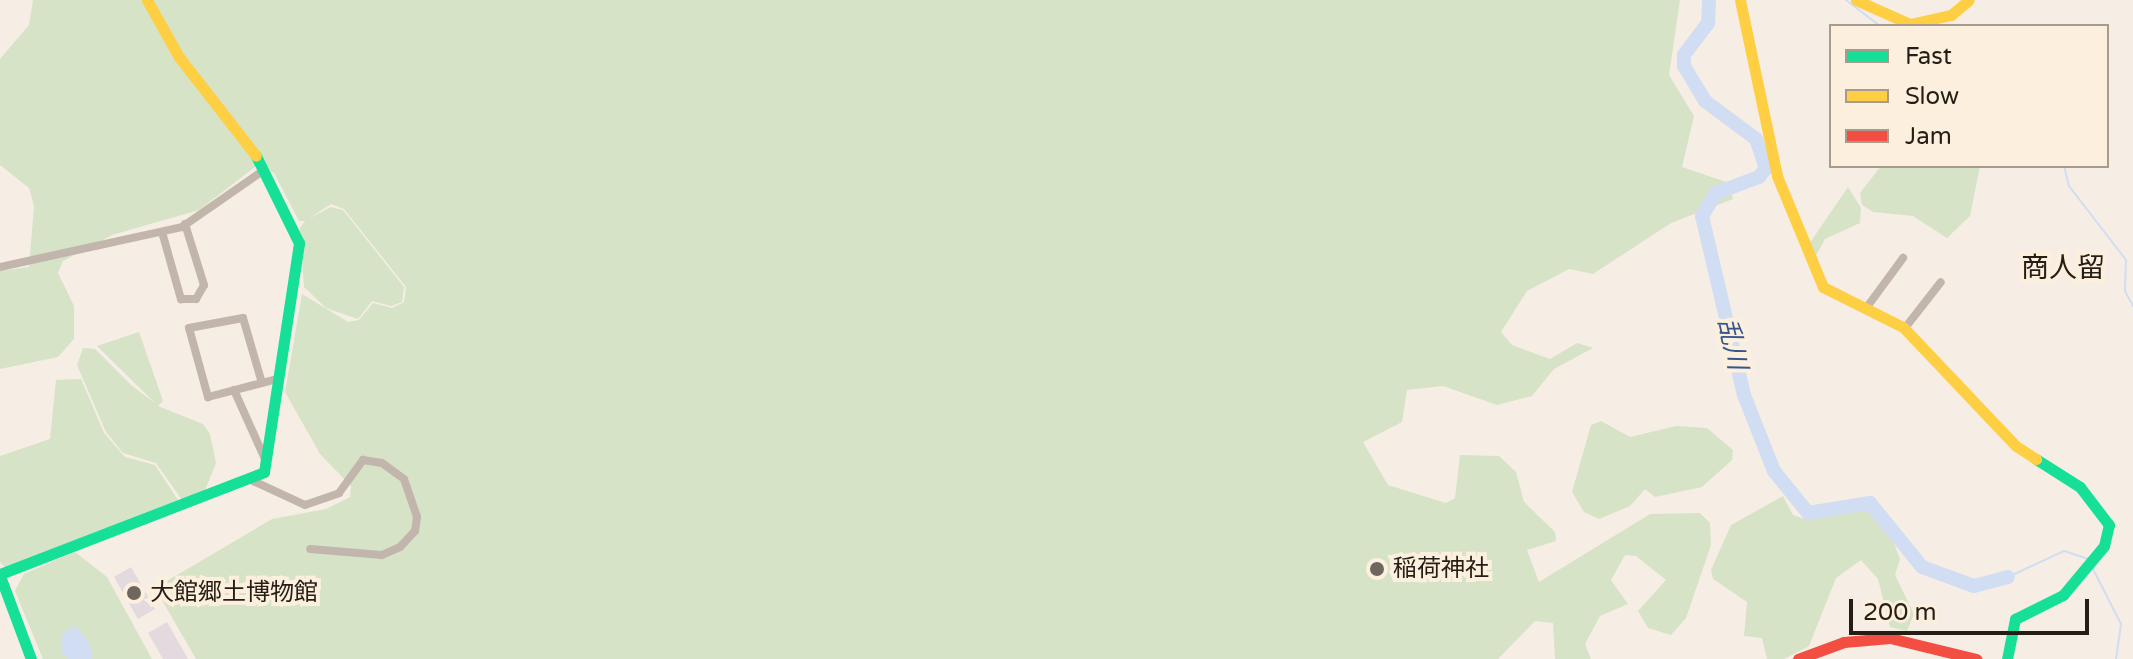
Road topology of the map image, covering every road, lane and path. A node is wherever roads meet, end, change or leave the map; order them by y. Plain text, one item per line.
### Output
1 (147, 0) edge
2 (1740, 0) edge
3 (1856, 0) edge
4 (1969, 0) edge
5 (264, 170) junction
6 (185, 224) junction
7 (162, 232) junction
8 (1903, 258) dead end
9 (0, 267) edge
10 (1941, 282) dead end
11 (1867, 307) junction
12 (1905, 328) junction
13 (277, 379) junction
14 (262, 383) junction
15 (234, 390) junction
16 (265, 459) junction
17 (253, 481) junction
18 (310, 549) dead end
19 (0, 575) edge
20 (31, 659) edge
21 (1798, 659) edge
22 (1976, 659) edge
23 (2007, 659) edge

1 - 5 street
2 - 11 street
3 - 4 street
5 - 6 street
5 - 13 street
6 - 7 street
6 - 7 street
7 - 9 street
8 - 11 street
10 - 12 street
11 - 12 street
12 - 23 street
13 - 14 street
13 - 16 street
14 - 15 street
14 - 15 street
15 - 16 street
16 - 17 street
17 - 18 street
17 - 19 street
19 - 20 street
21 - 22 street

